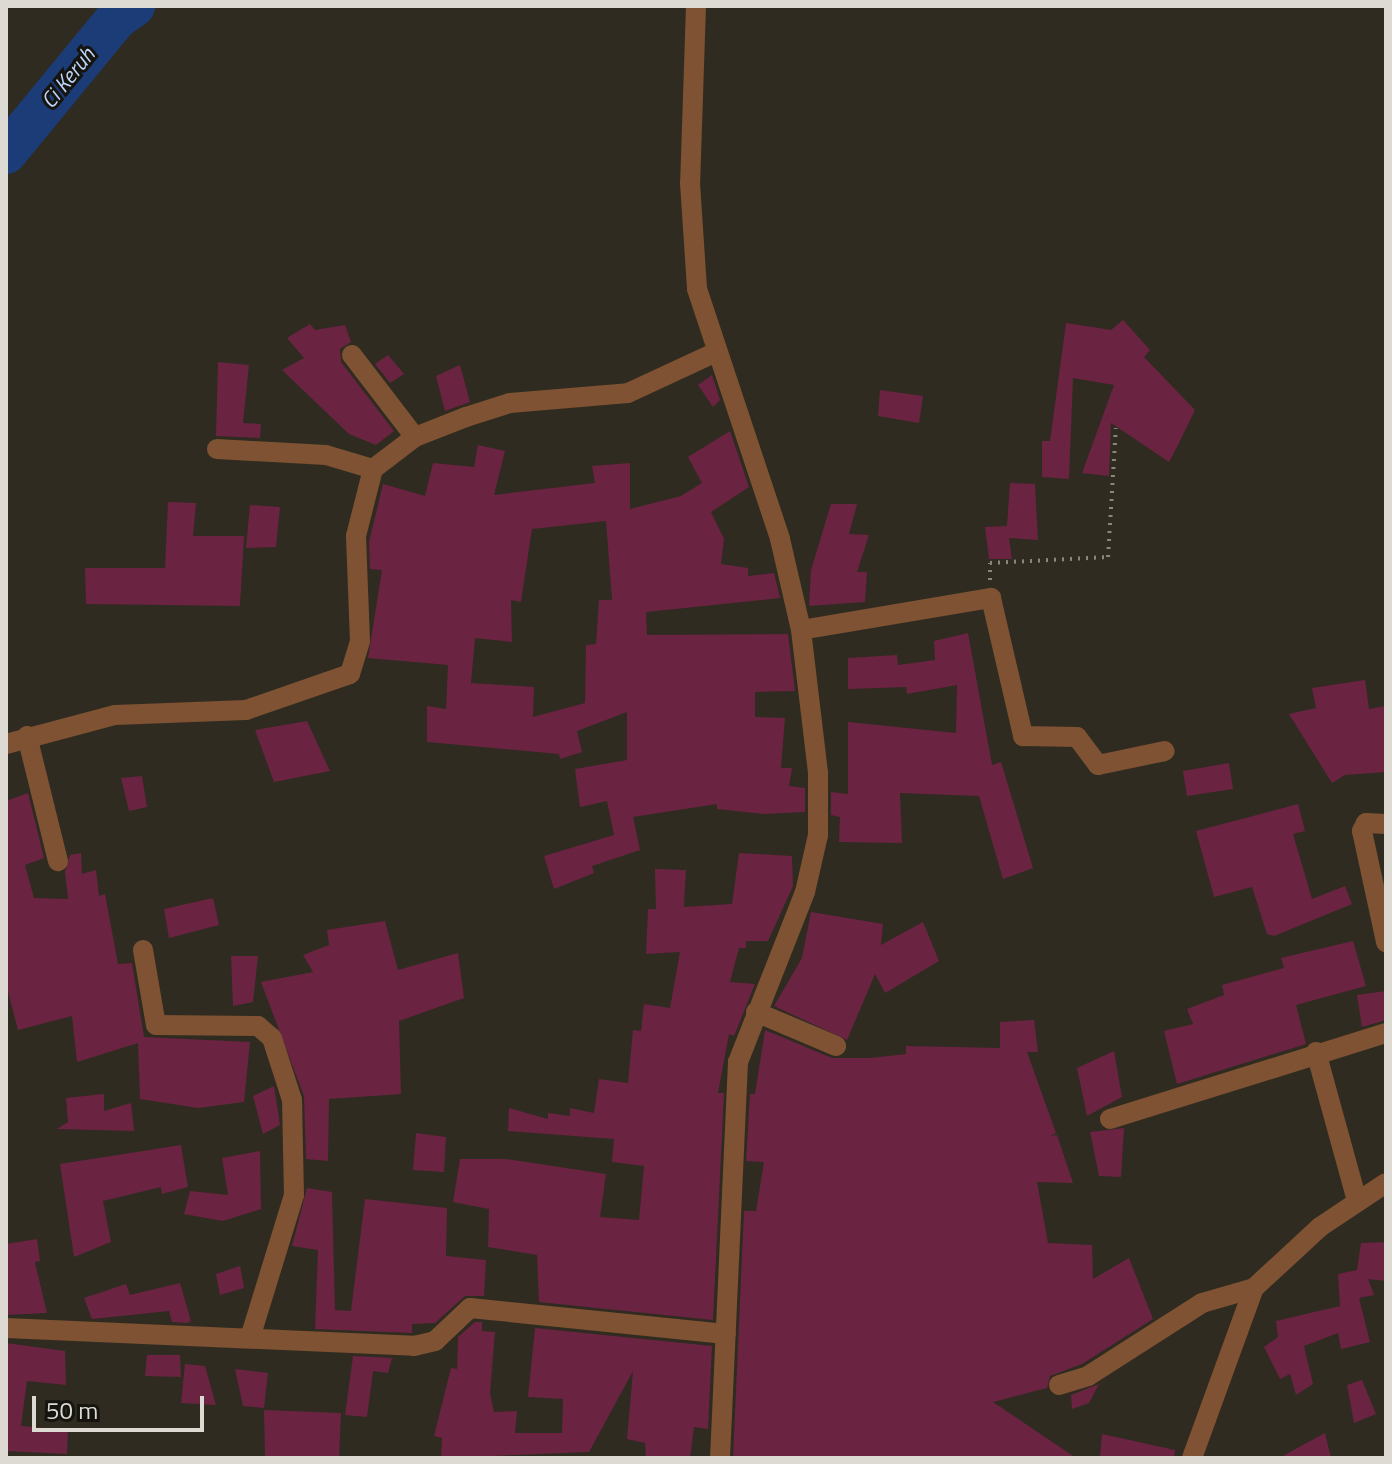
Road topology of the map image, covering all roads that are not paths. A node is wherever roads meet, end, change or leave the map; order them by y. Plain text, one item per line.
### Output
1 (696, 6) edge
2 (714, 353) junction
3 (352, 355) dead end
4 (415, 437) junction
5 (217, 449) dead end
6 (373, 469) junction
7 (801, 630) junction
8 (27, 736) junction
9 (6, 744) edge
10 (1165, 751) dead end
11 (1386, 824) edge
12 (58, 861) dead end
13 (1386, 942) edge
14 (143, 950) dead end
15 (756, 1012) junction
16 (1386, 1033) edge
17 (836, 1046) dead end
18 (1316, 1052) junction
19 (1110, 1119) dead end
20 (1386, 1183) edge
21 (1357, 1201) junction
22 (1254, 1288) junction
23 (6, 1328) edge
24 (726, 1334) junction
25 (251, 1335) junction
26 (1059, 1385) dead end
27 (720, 1458) edge
28 (1192, 1458) edge

1 - 2 street
2 - 4 street
2 - 7 street
3 - 4 street
4 - 6 street
5 - 6 street
6 - 8 street
7 - 10 street
7 - 15 street
8 - 9 street
8 - 12 street
11 - 13 street
14 - 25 street
15 - 17 street
15 - 24 street
16 - 18 street
18 - 19 street
18 - 21 street
20 - 21 street
21 - 22 street
22 - 26 street
22 - 28 street
23 - 25 street
24 - 25 street
24 - 27 street

